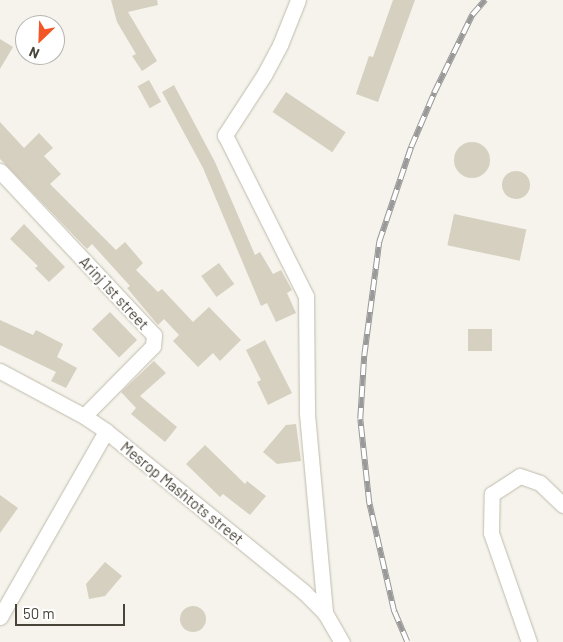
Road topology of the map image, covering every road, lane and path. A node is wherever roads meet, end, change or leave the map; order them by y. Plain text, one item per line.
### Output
1 (298, 0) edge
2 (0, 171) edge
3 (0, 371) edge
4 (84, 416) junction
5 (106, 431) junction
6 (563, 505) edge
7 (325, 613) junction
8 (0, 617) edge
9 (342, 642) edge
10 (529, 642) edge

1 - 7 street
2 - 4 street, Arinj 1st street
3 - 4 street, Mesrop Mashtots street
4 - 5 street, Mesrop Mashtots street
5 - 7 street, Mesrop Mashtots street
5 - 8 street
6 - 10 street
7 - 9 street, Mesrop Mashtots street

